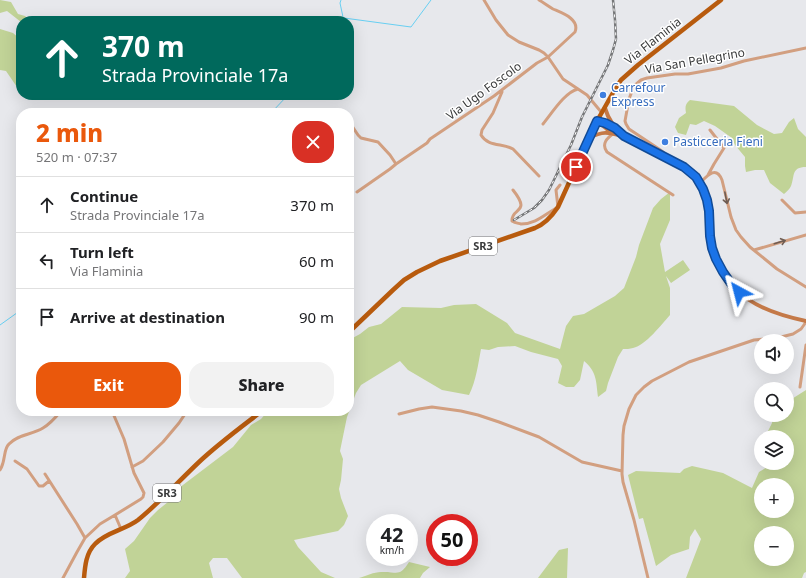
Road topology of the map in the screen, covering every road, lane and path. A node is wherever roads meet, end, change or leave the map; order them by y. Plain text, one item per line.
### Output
1 (484, 0) edge
2 (539, 0) edge
3 (721, 0) edge
4 (806, 48) edge
5 (548, 57) junction
6 (578, 89) junction
7 (502, 90) junction
8 (605, 108) junction
9 (602, 113) junction
10 (597, 121) junction
11 (543, 124) dead end
12 (615, 128) junction
13 (354, 129) edge
14 (710, 130) dead end
15 (614, 133) junction
16 (624, 136) junction
17 (589, 138) junction
18 (666, 158) junction
19 (396, 164) junction
20 (539, 176) dead end
21 (707, 176) junction
22 (700, 183) junction
23 (560, 185) dead end
24 (513, 190) dead end
25 (357, 192) dead end
26 (673, 195) dead end
27 (782, 200) dead end
28 (558, 207) junction
29 (806, 212) edge
30 (806, 235) edge
31 (754, 250) junction
32 (806, 287) edge
33 (806, 321) edge
34 (354, 327) edge
35 (806, 345) edge
36 (800, 387) dead end
37 (399, 414) dead end
38 (56, 416) edge
39 (114, 416) edge
40 (184, 416) edge
41 (255, 416) edge
42 (15, 461) dead end
43 (132, 468) junction
44 (0, 470) edge
45 (622, 470) junction
46 (45, 474) dead end
47 (49, 482) junction
48 (115, 515) junction
49 (121, 529) junction
50 (85, 538) junction
51 (63, 578) edge
52 (84, 578) edge
53 (648, 578) edge

1 - 5 street
2 - 5 street, Via Ugo Foscolo
3 - 8 main road, Via Flaminia / SR3
4 - 18 street, Via San Pellegrino
5 - 6 street
5 - 7 street, Via Ugo Foscolo
6 - 9 street
6 - 11 street
7 - 19 street, Via Ugo Foscolo
7 - 20 street
8 - 9 main road, Via Flaminia / SR3
8 - 12 main road
9 - 10 main road, Via Flaminia / SR3
10 - 12 main road
10 - 15 main road
10 - 17 main road, Via Flaminia / SR3
12 - 16 main road
13 - 19 street
14 - 21 street
15 - 16 main road
15 - 17 main road
15 - 26 street
16 - 18 main road
17 - 28 main road, Via Flaminia / SR3
18 - 22 main road
19 - 25 street, Via Ugo Foscolo
21 - 22 street
21 -> 31 street
22 - 33 main road
23 - 28 street
24 - 28 street
27 - 29 street
28 - 34 main road, Via Flaminia / SR3
31 -> 30 street
31 - 32 street
33 - 45 street
35 - 36 street
37 - 45 street
38 - 44 street
39 - 43 street
40 - 43 street
41 - 49 main road, SR3
42 - 47 street
43 - 48 street
45 - 53 street
46 - 47 street
47 - 50 street
48 - 49 street
48 - 50 street
49 - 52 main road, SR3
50 - 51 street

